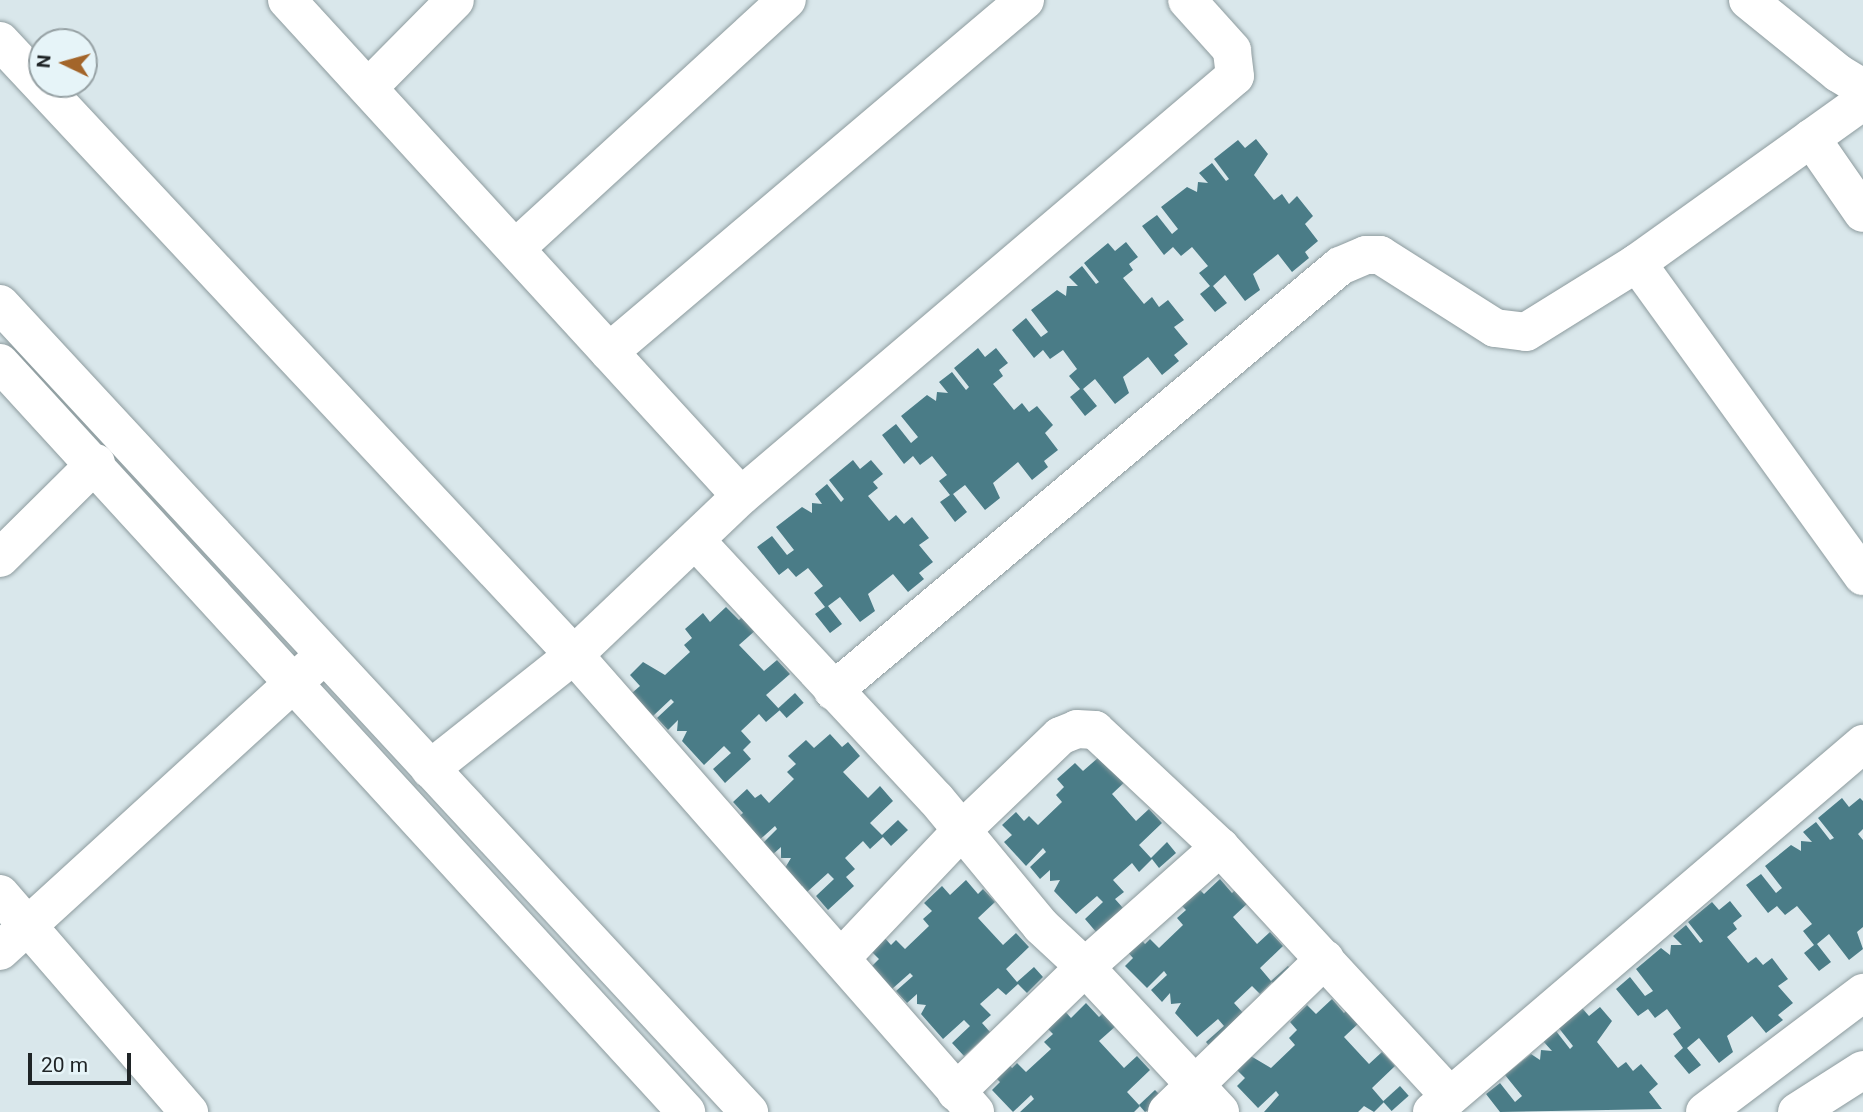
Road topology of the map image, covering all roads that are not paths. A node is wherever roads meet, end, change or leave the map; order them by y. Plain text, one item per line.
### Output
1 (287, 0) edge
2 (455, 0) edge
3 (787, 0) edge
4 (1024, 0) edge
5 (1187, 0) edge
6 (1748, 0) edge
7 (0, 41) edge
8 (369, 86) junction
9 (1863, 88) edge
10 (1863, 101) edge
11 (1811, 138) junction
12 (1863, 214) edge
13 (517, 247) junction
14 (1637, 263) junction
15 (0, 304) edge
16 (609, 352) junction
17 (0, 363) edge
18 (96, 463) junction
19 (741, 496) junction
20 (696, 541) junction
21 (0, 558) edge
22 (1863, 576) edge
23 (324, 655) junction
24 (574, 655) junction
25 (294, 684) junction
26 (833, 691) junction
27 (1863, 744) edge
28 (430, 769) junction
29 (961, 831) junction
30 (1220, 847) junction
31 (0, 894) edge
32 (29, 925) junction
33 (0, 951) edge
34 (842, 957) junction
35 (1325, 958) junction
36 (1085, 967) junction
37 (1863, 993) edge
38 (1863, 1070) edge
39 (1208, 1099) edge
40 (966, 1102) edge
41 (1441, 1104) edge
42 (189, 1112) edge
43 (686, 1112) edge
44 (750, 1112) edge
45 (1167, 1112) edge
46 (1705, 1112) edge
47 (1797, 1112) edge

1 - 8 street
2 - 8 street
3 - 13 street
4 - 16 street
5 - 19 street
6 - 9 street
7 - 24 street
8 - 13 street
10 - 11 street
11 - 12 street
11 - 14 street
13 - 16 street
14 - 22 street
14 - 26 street
15 - 23 street
16 - 19 street
17 - 18 street
18 - 21 street
18 - 25 street
19 - 20 street
20 - 24 street
20 - 26 street
23 - 25 street
23 - 28 street
24 - 28 street
24 - 34 street
25 - 32 street
25 - 43 street
26 - 29 street
27 - 41 street
28 - 44 street
29 - 30 street
29 - 34 street
29 - 36 street
30 - 35 street
30 - 36 street
31 - 32 street
32 - 33 street
32 - 42 street
34 - 40 street
35 - 39 street
35 - 41 street
36 - 39 street
36 - 40 street
37 - 46 street
38 - 47 street
39 - 45 street

